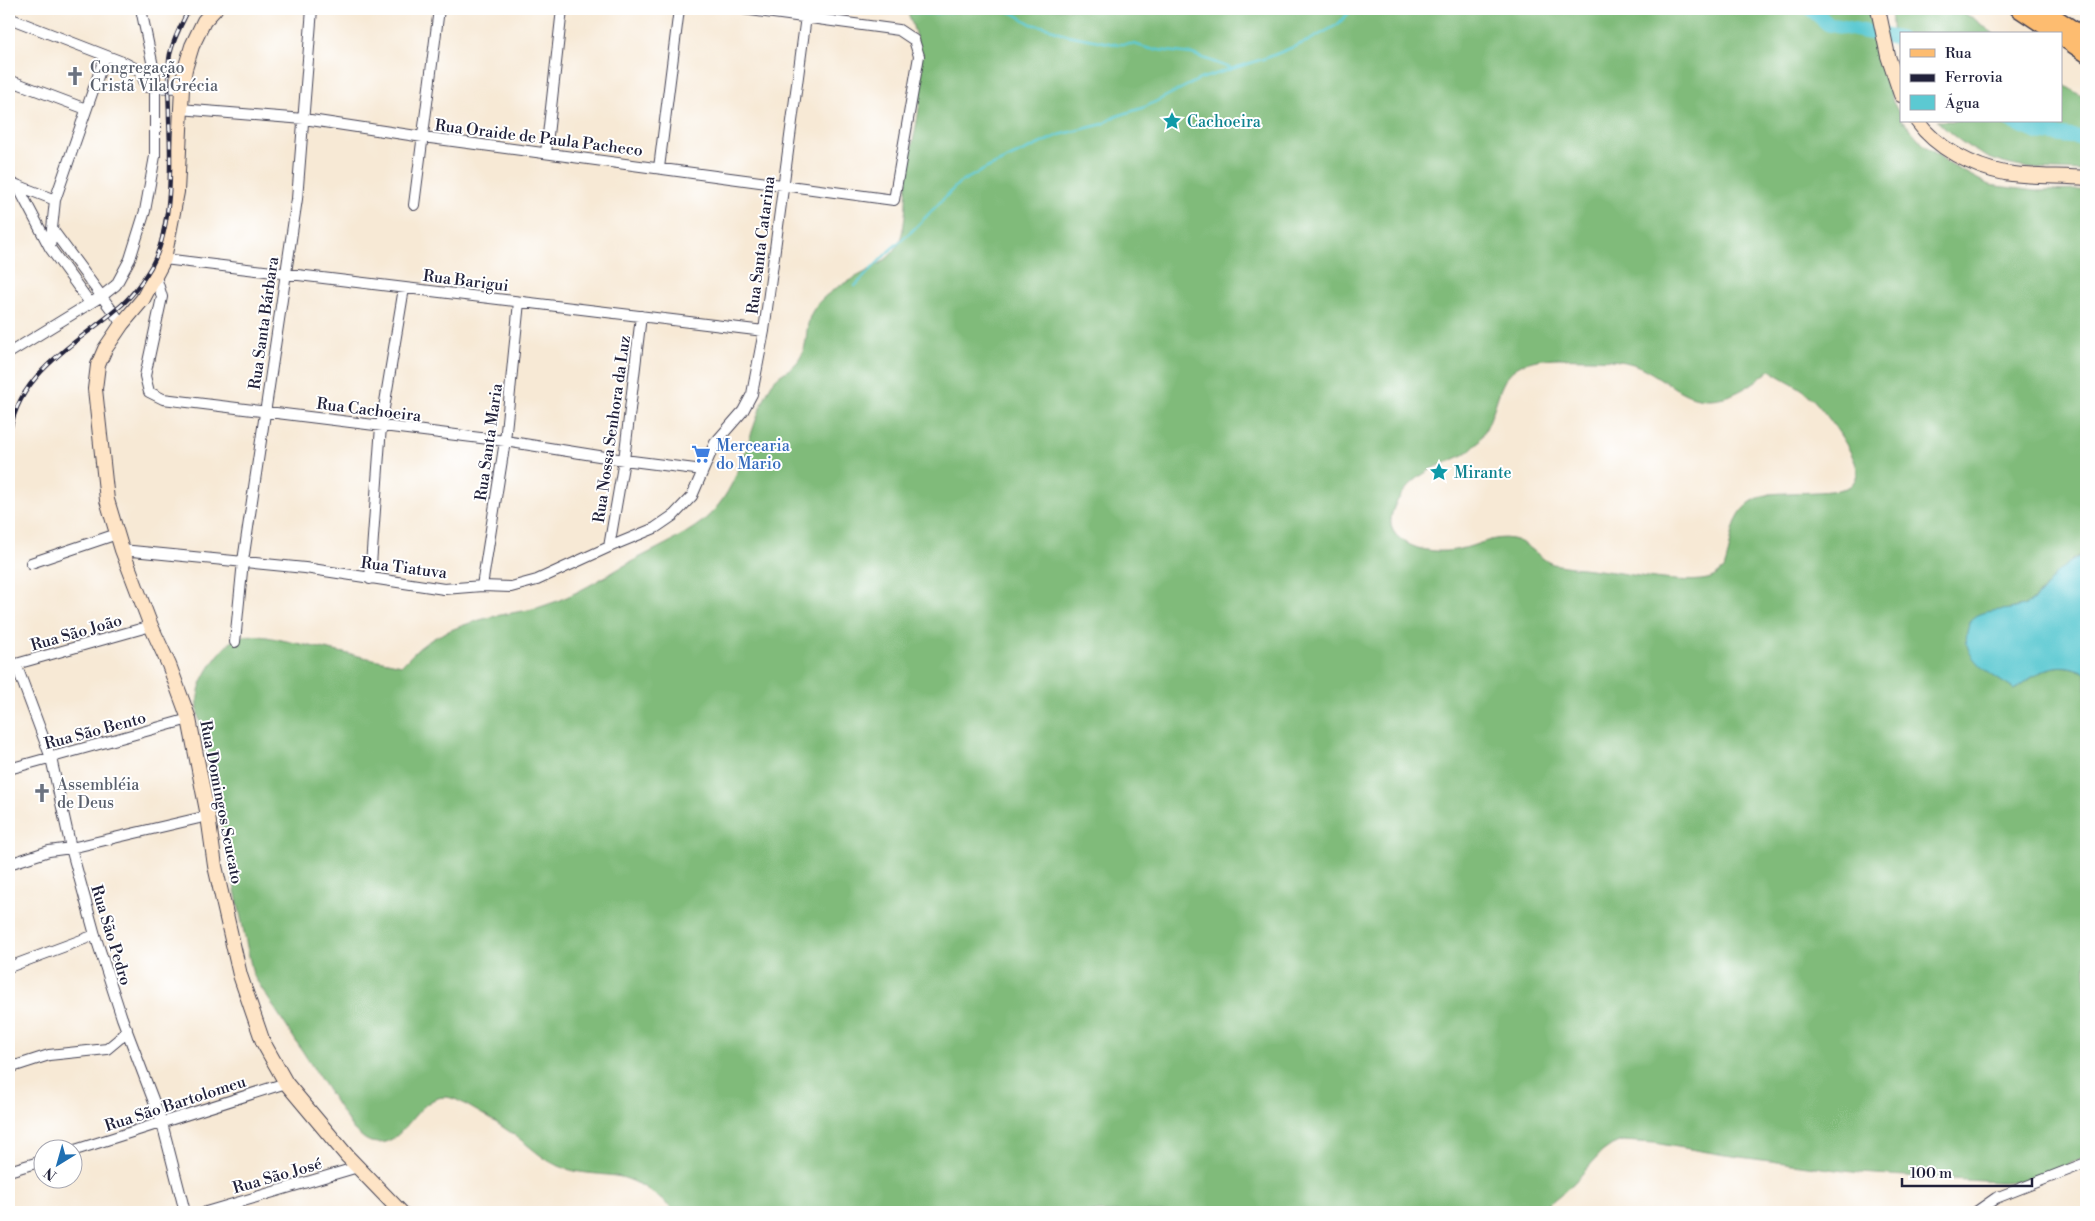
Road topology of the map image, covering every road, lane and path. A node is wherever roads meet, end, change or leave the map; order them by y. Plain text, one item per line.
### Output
1 (142, 9) edge
2 (215, 9) edge
3 (312, 9) edge
4 (439, 9) edge
5 (562, 9) edge
6 (679, 9) edge
7 (743, 9) edge
8 (2018, 9) edge
9 (2043, 9) edge
10 (806, 13) edge
11 (1879, 13) edge
12 (9, 18) edge
13 (2053, 32) edge
14 (2086, 37) edge
15 (2062, 38) edge
16 (2086, 54) edge
17 (105, 56) junction
18 (9, 80) edge
19 (154, 88) junction
20 (182, 88) junction
21 (1900, 92) edge
22 (180, 108) junction
23 (86, 109) junction
24 (304, 119) junction
25 (1917, 122) edge
26 (423, 137) junction
27 (546, 153) junction
28 (660, 168) junction
29 (2086, 178) edge
30 (13, 184) edge
31 (783, 184) junction
32 (55, 200) junction
33 (414, 205) dead end
34 (52, 229) junction
35 (50, 248) junction
36 (164, 259) junction
37 (285, 274) junction
38 (156, 277) junction
39 (404, 288) junction
40 (102, 296) junction
41 (519, 302) junction
42 (90, 304) junction
43 (642, 316) junction
44 (122, 324) junction
45 (764, 331) junction
46 (9, 353) edge
47 (264, 413) junction
48 (381, 426) junction
49 (505, 440) junction
50 (624, 460) junction
51 (703, 470) junction
52 (117, 534) junction
53 (609, 547) junction
54 (122, 550) junction
55 (243, 562) junction
56 (32, 563) dead end
57 (370, 579) junction
58 (482, 586) junction
59 (151, 626) junction
60 (236, 642) dead end
61 (13, 665) edge
62 (189, 720) junction
63 (51, 758) junction
64 (9, 769) edge
65 (208, 816) junction
66 (71, 848) junction
67 (9, 864) edge
68 (95, 935) junction
69 (9, 967) edge
70 (127, 1029) junction
71 (9, 1068) edge
72 (286, 1083) junction
73 (162, 1124) junction
74 (82, 1149) edge
75 (2086, 1163) edge
76 (32, 1164) edge
77 (358, 1167) junction
78 (9, 1171) edge
79 (185, 1212) edge
80 (206, 1212) edge
81 (400, 1212) edge
82 (1976, 1212) edge

1 - 19 street
2 - 20 main road, Rua Domingos Scucato
3 - 24 street, Rua Santa Bárbara
4 - 26 street
5 - 27 street
6 - 28 street
7 - 10 street
8 - 13 main road
9 - 14 main road
10 - 31 street, Rua Santa Catarina
10 - 31 street, Rua Oraide de Paula Pacheco
11 - 21 main road
12 - 17 street
15 - 16 main road
17 - 19 street
17 - 23 street
18 - 23 street
19 - 20 street
19 - 40 street
20 - 22 main road, Rua Domingos Scucato
22 - 24 street, Rua Oraide de Paula Pacheco
22 - 36 main road, Rua Domingos Scucato
23 - 32 street
24 - 26 street, Rua Oraide de Paula Pacheco
24 - 37 street, Rua Santa Bárbara
25 - 29 main road
26 - 27 street, Rua Oraide de Paula Pacheco
26 - 33 street
27 - 28 street, Rua Oraide de Paula Pacheco
28 - 31 street, Rua Oraide de Paula Pacheco
30 - 32 street
30 - 35 street
31 - 45 street, Rua Santa Catarina
32 - 34 street
34 - 35 street
34 - 40 street
35 - 42 street
36 - 37 street, Rua Barigui
36 - 38 main road, Rua Domingos Scucato
37 - 39 street, Rua Barigui
37 - 47 street, Rua Santa Bárbara
38 - 44 main road, Rua Domingos Scucato
38 - 47 street, Rua Cachoeira
39 - 41 street, Rua Barigui
39 - 48 street
40 - 42 street
40 - 44 street
41 - 43 street, Rua Barigui
41 - 49 street, Rua Santa Maria
42 - 46 street
43 - 45 street, Rua Barigui
43 - 50 street, Rua Nossa Senhora da Luz
44 - 52 main road, Rua Domingos Scucato
45 - 51 street, Rua Santa Catarina
47 - 48 street, Rua Cachoeira
47 - 55 street, Rua Santa Bárbara
48 - 49 street, Rua Cachoeira
48 - 57 street
49 - 50 street, Rua Cachoeira
49 - 58 street, Rua Santa Maria
50 - 51 street, Rua Cachoeira
50 - 53 street, Rua Nossa Senhora da Luz
51 - 53 street, Rua Tiatuva
52 - 54 main road, Rua Domingos Scucato
52 - 56 street
53 - 58 street, Rua Tiatuva
54 - 55 street, Rua Tiatuva
54 - 59 main road, Rua Domingos Scucato
55 - 57 street, Rua Tiatuva
55 - 60 street, Rua Santa Bárbara
57 - 58 street, Rua Tiatuva
59 - 61 street, Rua São João
59 - 62 main road, Rua Domingos Scucato
61 - 63 street, Rua São Pedro
62 - 63 street, Rua São Bento
62 - 65 main road, Rua Domingos Scucato
63 - 64 street, Rua São Bento
63 - 66 street, Rua São Pedro
65 - 66 street
65 - 72 main road, Rua Domingos Scucato
66 - 67 street
66 - 68 street, Rua São Pedro
68 - 69 street
68 - 70 street, Rua São Pedro
70 - 71 street
70 - 73 street, Rua São Pedro
72 - 73 street, Rua São Bartolomeu
72 - 77 main road, Rua Domingos Scucato
73 - 74 street, Rua São Bartolomeu
73 - 79 street, Rua São Pedro
75 - 82 street
76 - 78 street
77 - 80 street, Rua São José
77 - 81 main road, Rua Domingos Scucato

